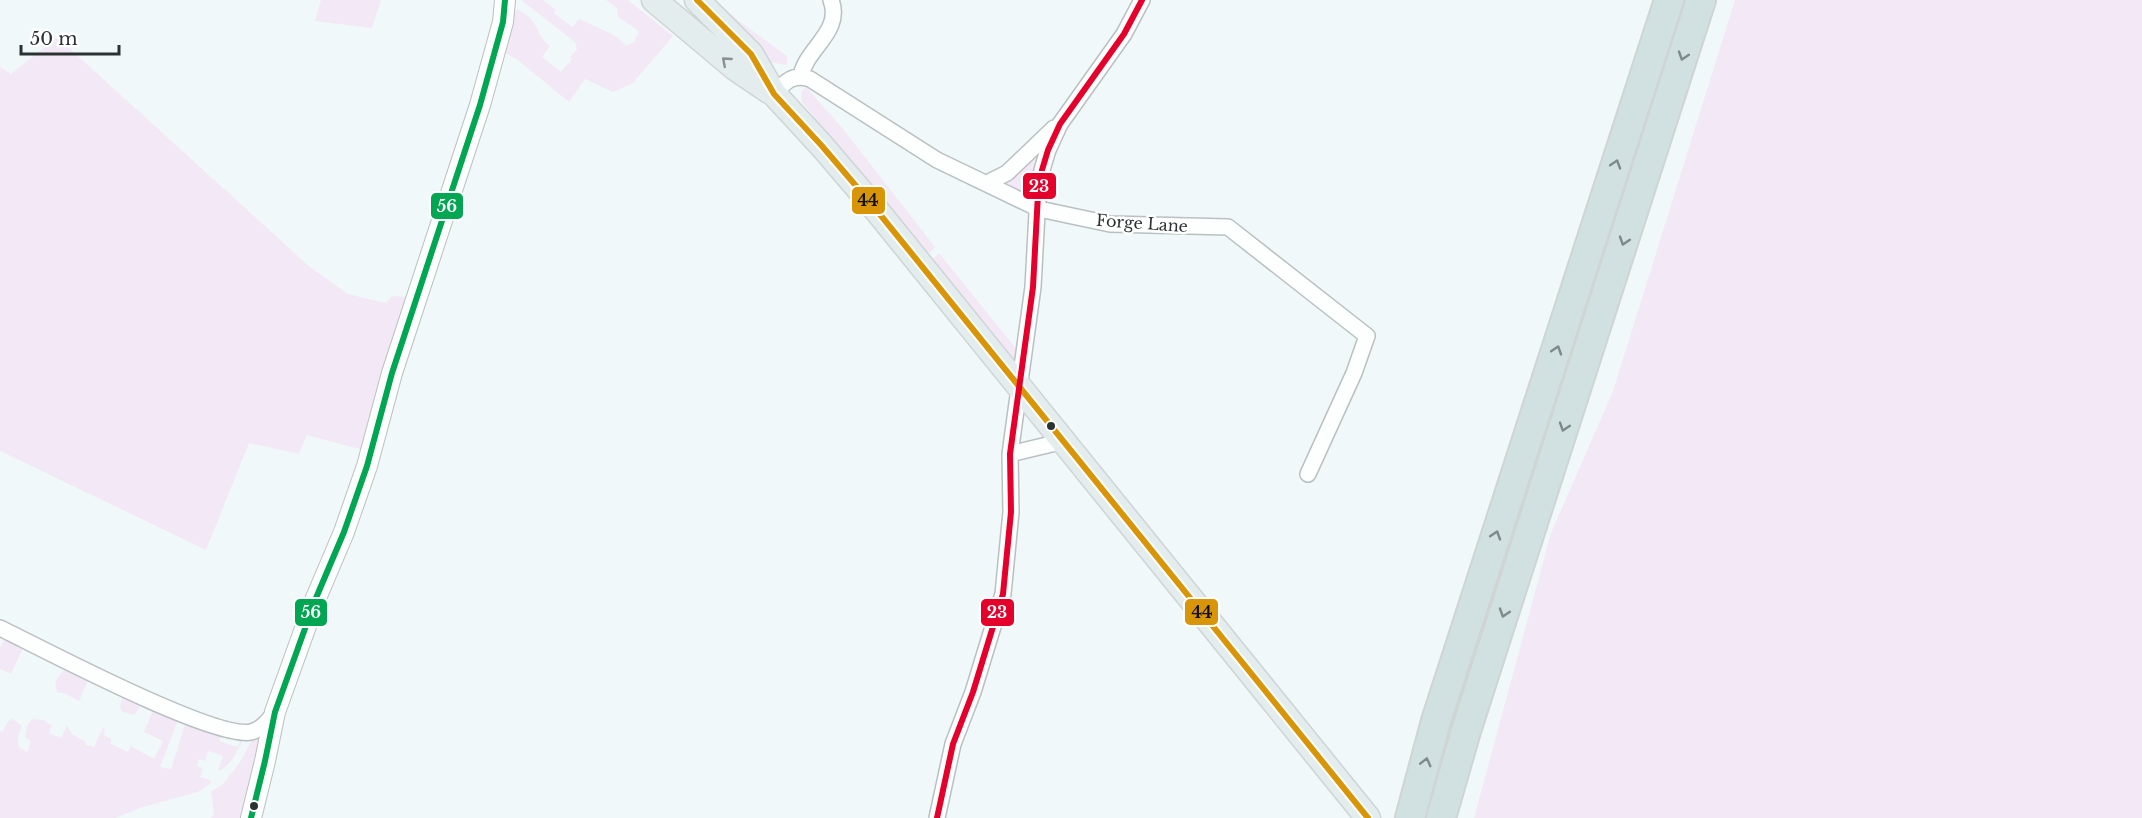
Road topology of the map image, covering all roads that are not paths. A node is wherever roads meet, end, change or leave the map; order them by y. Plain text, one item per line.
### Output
1 (505, 0) edge
2 (654, 0) edge
3 (698, 0) edge
4 (831, 0) edge
5 (1142, 0) edge
6 (1669, 0) edge
7 (1701, 0) edge
8 (801, 76) junction
9 (774, 94) junction
10 (1060, 124) junction
11 (989, 185) junction
12 (1039, 209) junction
13 (1020, 386) junction
14 (1064, 441) junction
15 (1010, 454) junction
16 (1308, 474) dead end
17 (0, 628) edge
18 (275, 712) junction
19 (251, 818) edge
20 (937, 818) edge
21 (1368, 818) edge
22 (1410, 818) edge
23 (1441, 818) edge

1 - 18 street
9 -> 2 main road
3 - 9 main road
4 - 8 street
5 - 10 street
22 -> 6 highway
7 -> 23 highway
8 - 9 street
8 - 11 street, Forge Lane
9 - 13 main road
10 - 11 street
10 - 12 street
11 - 12 street, Forge Lane
12 - 13 street
12 - 16 street, Forge Lane
13 - 14 main road
13 - 15 street
14 - 15 street
14 - 21 main road
15 - 20 street
17 - 18 street
18 - 19 street

